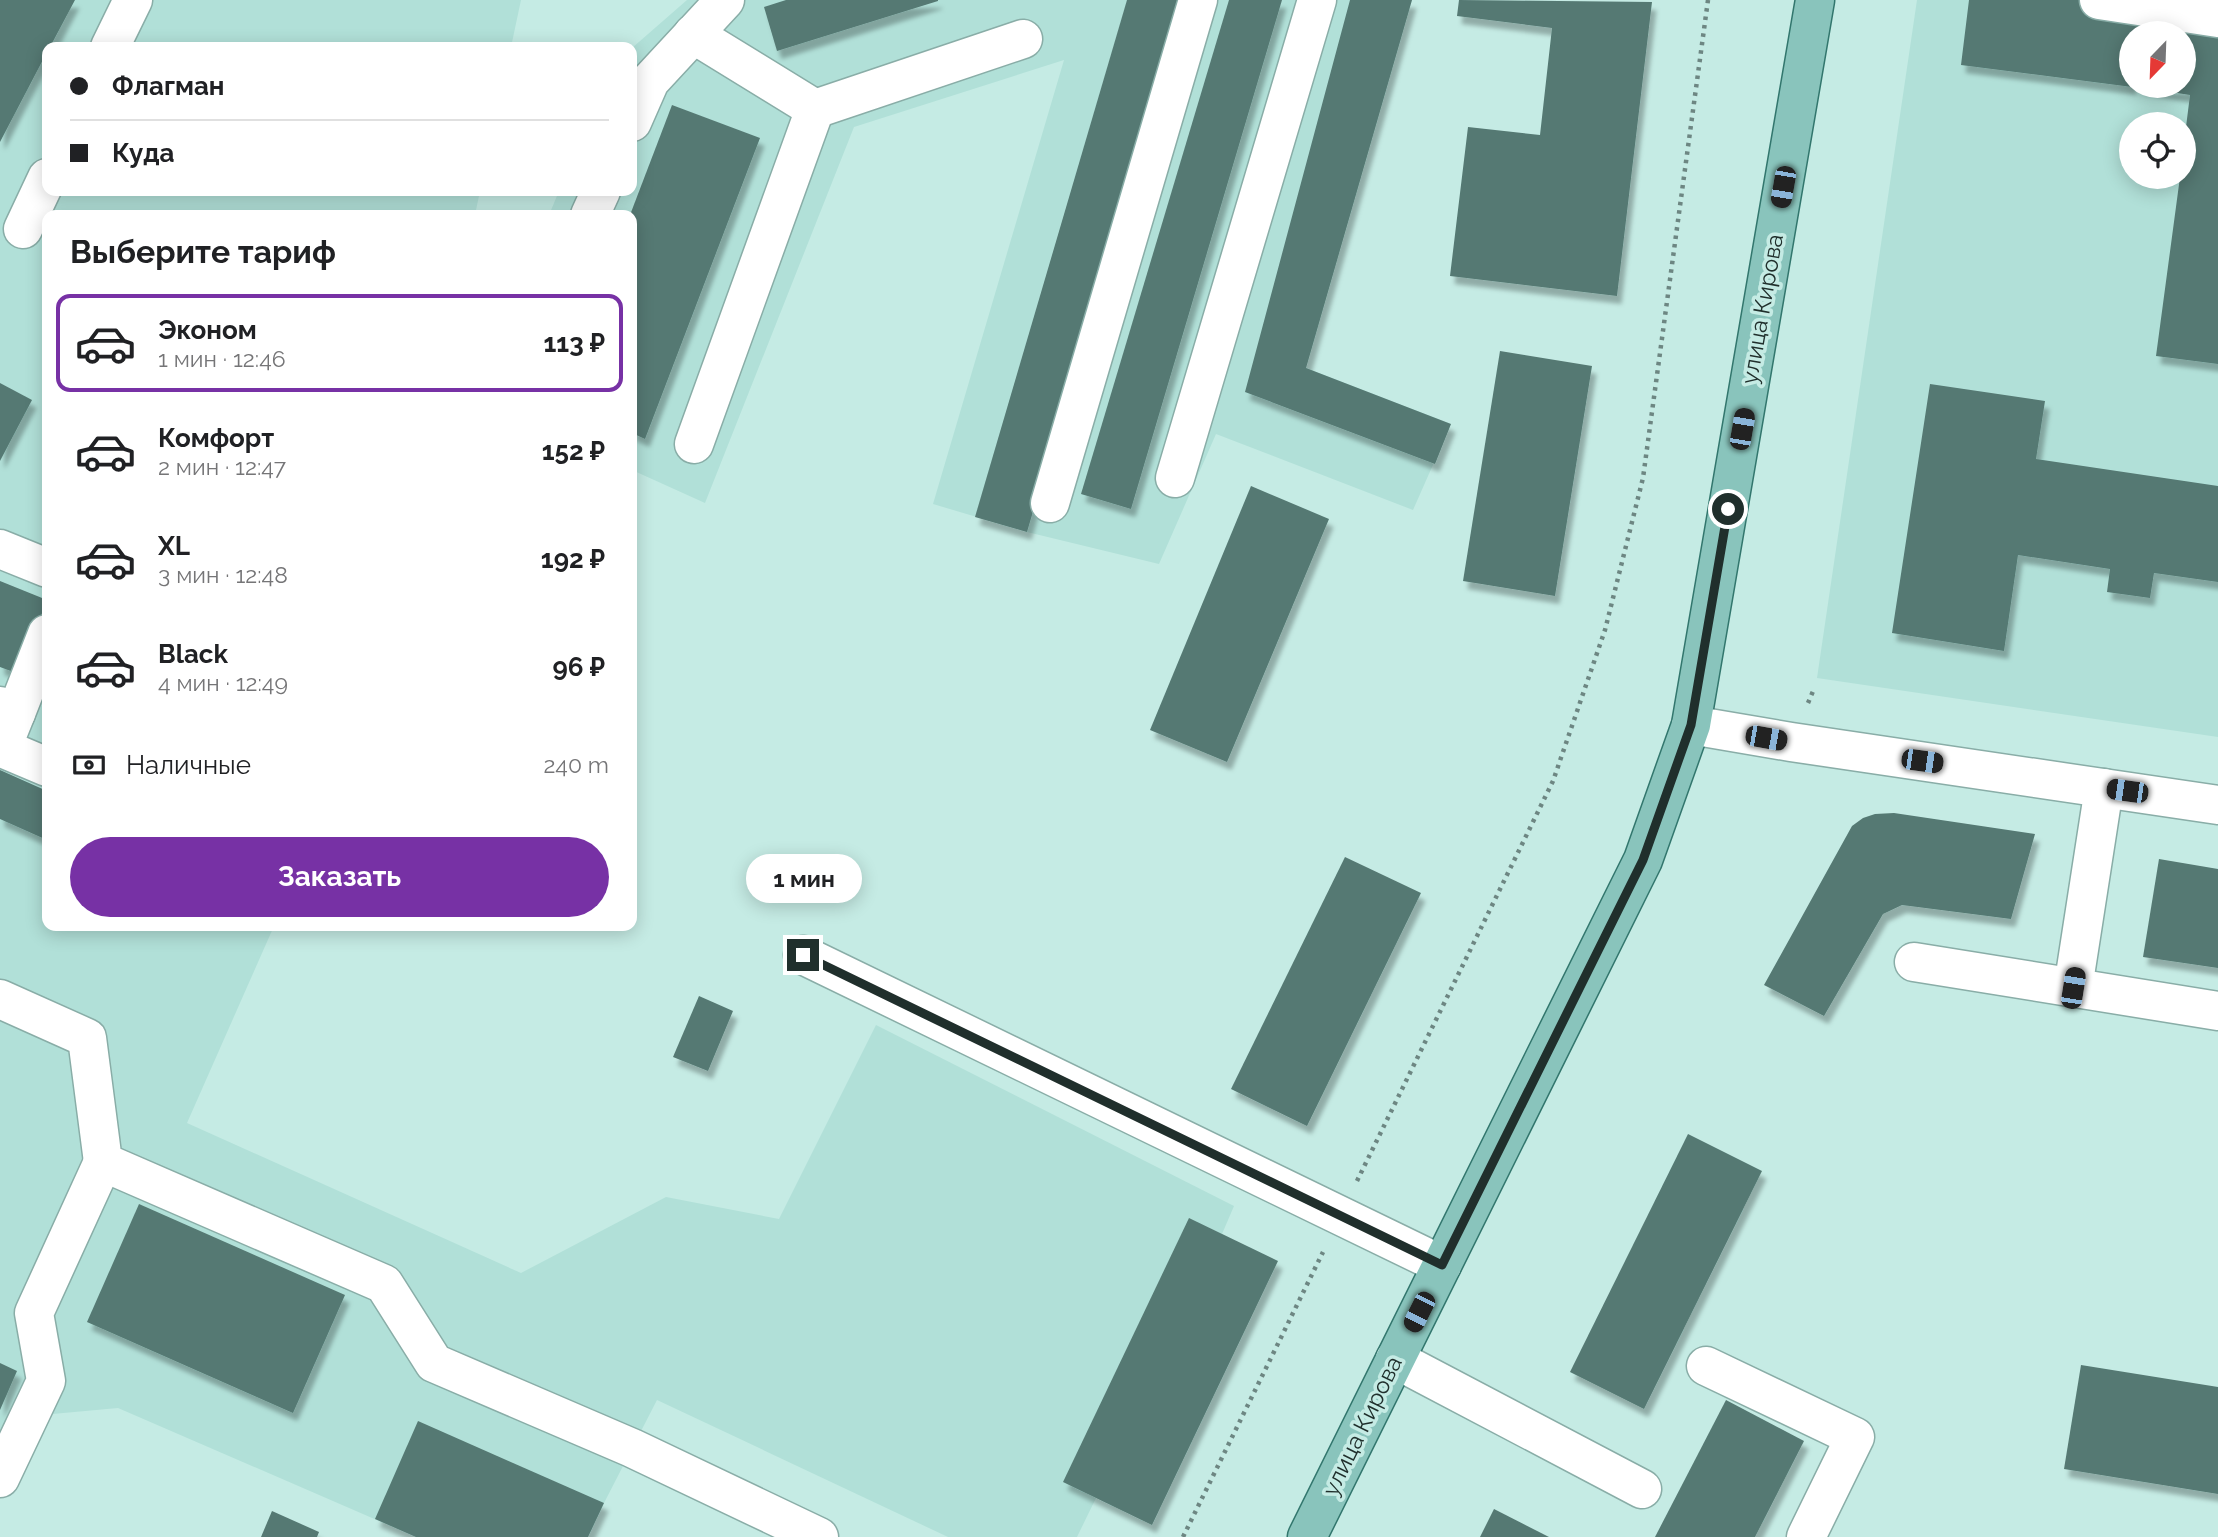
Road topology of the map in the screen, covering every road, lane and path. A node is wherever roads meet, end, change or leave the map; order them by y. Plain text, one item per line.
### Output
1 (133, 0) edge
2 (725, 0) edge
3 (1198, 0) edge
4 (1317, 0) edge
5 (1708, 0) edge
6 (1815, 0) edge
7 (2099, 0) edge
8 (2218, 18) edge
9 (693, 34) junction
10 (1023, 39) dead end
11 (112, 42) edge
12 (815, 109) junction
13 (637, 111) edge
14 (42, 189) edge
15 (23, 229) dead end
16 (694, 444) dead end
17 (1175, 478) dead end
18 (1050, 503) dead end
19 (0, 549) edge
20 (42, 566) edge
21 (40, 671) edge
22 (8, 709) edge
23 (1691, 725) junction
24 (42, 765) edge
25 (2104, 788) junction
26 (2218, 805) edge
27 (803, 955) dead end
28 (1914, 962) dead end
29 (2073, 988) junction
30 (0, 999) edge
31 (2218, 1011) edge
32 (103, 1162) junction
33 (1340, 1216) junction
34 (1442, 1265) junction
35 (1395, 1360) junction
36 (1706, 1366) dead end
37 (0, 1478) edge
38 (1642, 1489) dead end
39 (819, 1537) edge
40 (1183, 1537) edge
41 (1307, 1537) edge
42 (1806, 1537) edge

1 - 11 street
2 - 9 street
3 - 18 street
4 - 17 street
5 - 33 path
6 - 23 main road, улица Кирова
7 - 8 street
9 - 12 street
9 - 13 street
10 - 12 street
12 - 16 street
14 - 15 street
19 - 20 street
21 - 22 street
22 - 24 street
23 - 25 street
23 - 34 main road, улица Кирова
25 - 26 street
25 - 29 street
27 - 33 street
28 - 29 street
29 - 31 street
30 - 32 street
32 - 37 street
32 - 39 street
33 - 34 street
33 - 40 path
34 - 35 main road, улица Кирова
35 - 38 street
35 - 41 main road, улица Кирова
36 - 42 street

